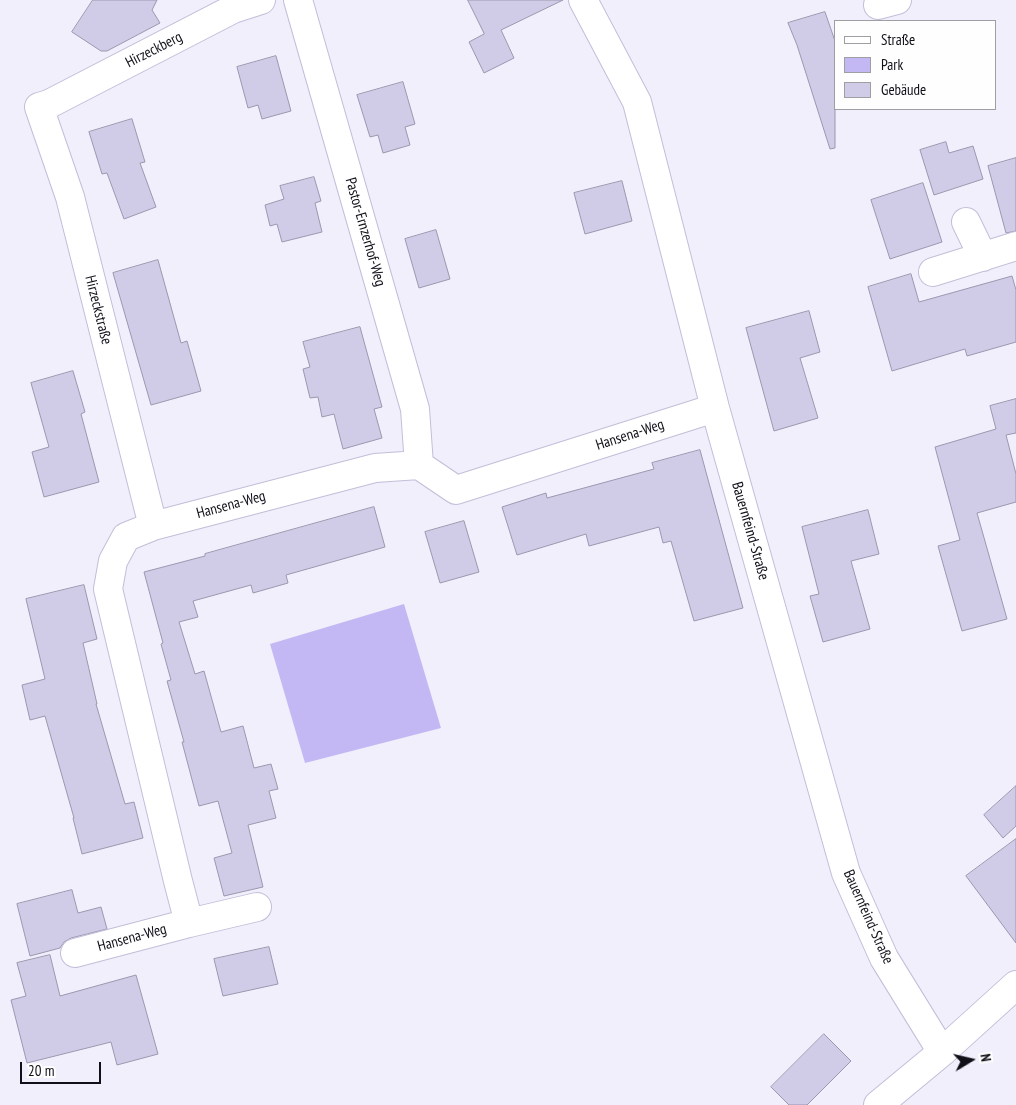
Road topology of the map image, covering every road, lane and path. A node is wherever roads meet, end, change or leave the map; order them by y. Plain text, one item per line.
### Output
1 (261, 0) edge
2 (298, 0) edge
3 (582, 0) edge
4 (227, 5) edge
5 (49, 104) joint
6 (966, 222) dead end
7 (1016, 246) edge
8 (983, 257) junction
9 (933, 272) dead end
10 (716, 408) junction
11 (419, 465) junction
12 (153, 526) junction
13 (257, 907) dead end
14 (190, 923) junction
15 (75, 953) dead end
16 (1016, 985) edge
17 (942, 1052) junction
18 (878, 1105) edge

1 - 4 street, Hirzeckberg
2 - 11 street, Pastor-Ernzerhof-Weg
3 - 10 street, Bauernfeind-Straße
4 - 5 street, Hirzeckberg
5 - 12 street, Hirzeckstraße
6 - 8 street
7 - 8 street
8 - 9 street
10 - 11 street, Hansena-Weg
10 - 17 street, Bauernfeind-Straße
11 - 12 street, Hansena-Weg
12 - 14 street, Hansena-Weg
13 - 14 street, Hansena-Weg
14 - 15 street, Hansena-Weg
16 - 17 street
17 - 18 street

